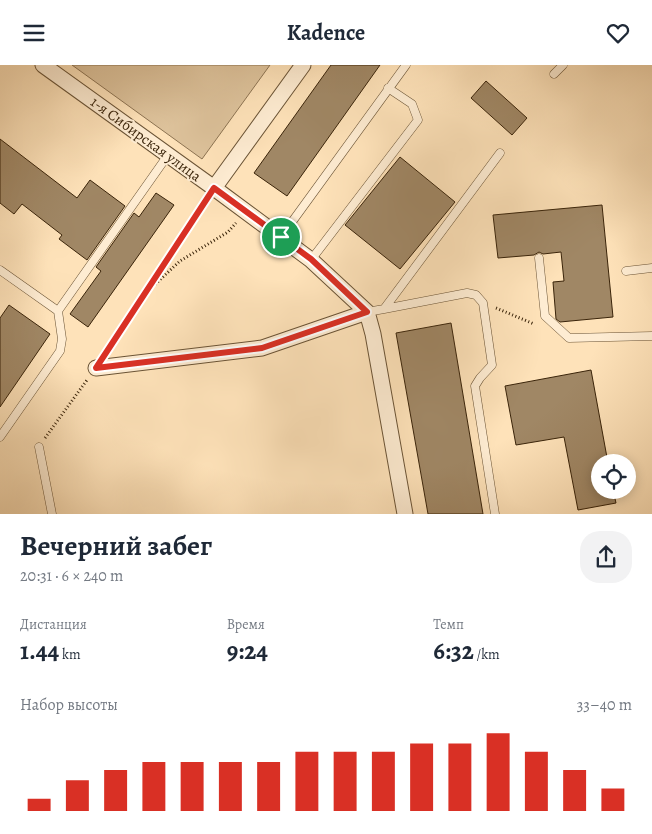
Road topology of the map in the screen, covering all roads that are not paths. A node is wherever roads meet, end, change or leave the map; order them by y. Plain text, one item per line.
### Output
1 (43, 65) edge
2 (302, 65) edge
3 (406, 65) edge
4 (563, 65) edge
5 (554, 74) dead end
6 (388, 88) junction
7 (500, 153) dead end
8 (168, 155) junction
9 (214, 188) junction
10 (281, 237) junction
11 (539, 258) dead end
12 (311, 259) junction
13 (652, 268) edge
14 (0, 270) edge
15 (626, 271) dead end
16 (384, 309) junction
17 (58, 311) junction
18 (367, 312) junction
19 (652, 336) edge
20 (96, 368) road end
21 (0, 437) edge
22 (39, 447) road end
23 (52, 514) edge
24 (405, 514) edge
25 (495, 514) edge

1 - 8 street, 1-я Сибирская улица
2 - 9 street
3 - 6 lane
4 - 5 lane
6 - 10 lane
6 - 12 lane
7 - 16 lane
8 - 9 street, 1-я Сибирская улица
8 - 17 lane
9 - 10 street, 1-я Сибирская улица
10 - 12 street, 1-я Сибирская улица
11 - 19 lane
12 - 18 street, 1-я Сибирская улица
13 - 15 lane
14 - 17 lane
16 - 18 lane
16 - 25 lane
17 - 21 lane
18 - 20 street
18 - 24 street
22 - 23 lane

